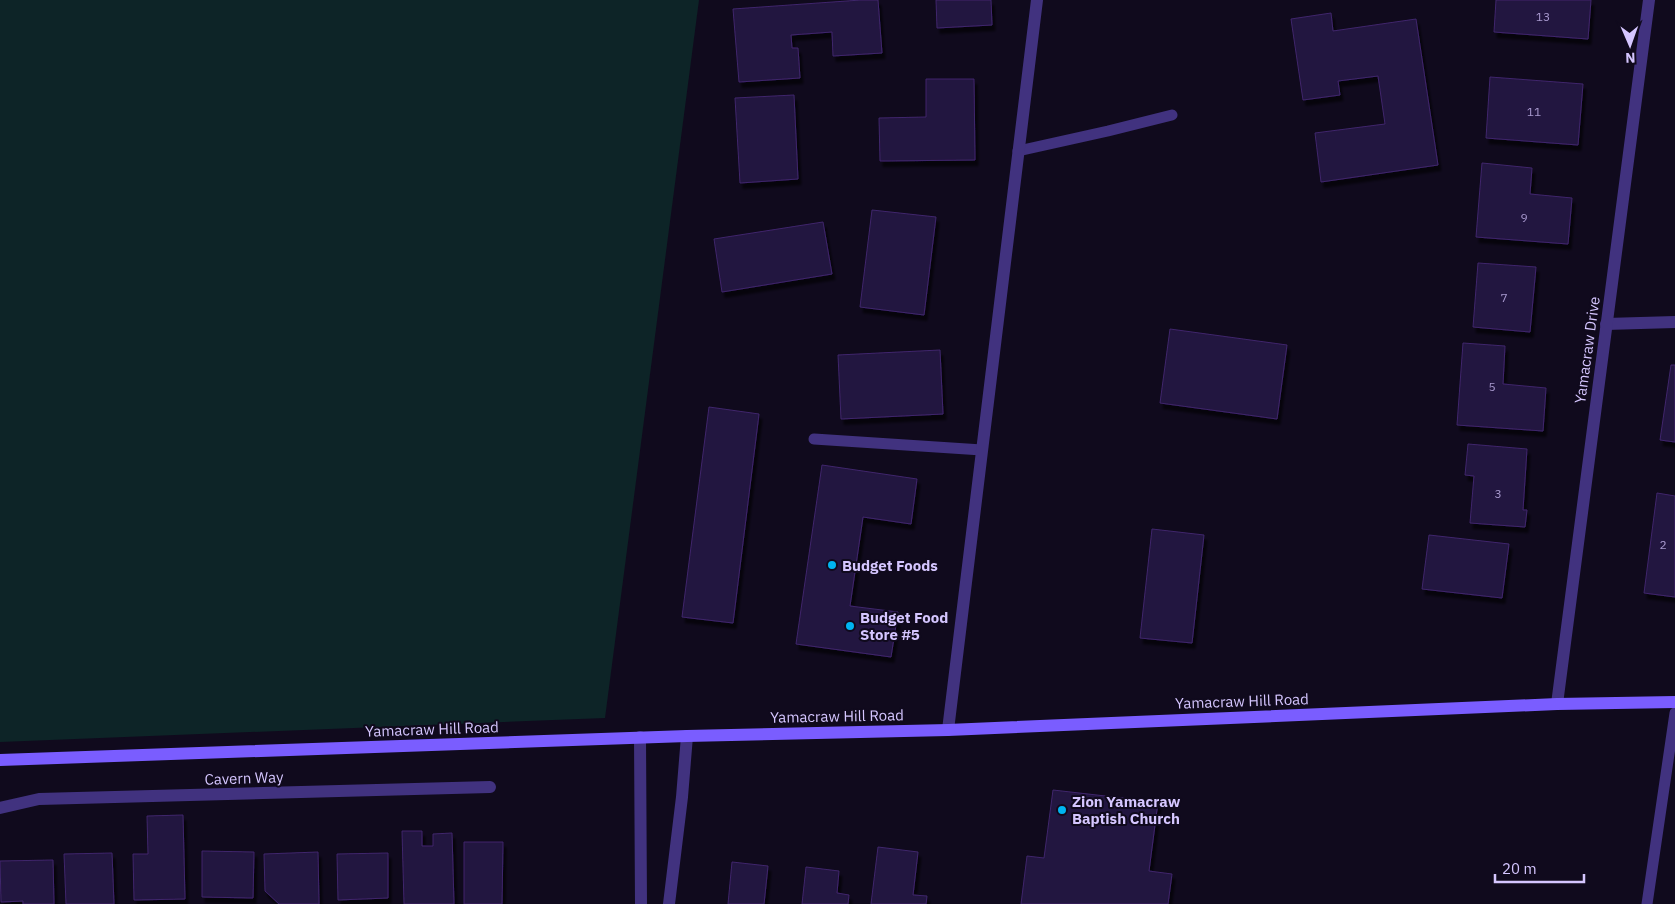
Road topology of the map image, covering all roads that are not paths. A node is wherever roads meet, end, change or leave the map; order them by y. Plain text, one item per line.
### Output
1 (1037, 0) edge
2 (1648, 0) edge
3 (1172, 115) dead end
4 (1018, 151) junction
5 (1675, 322) edge
6 (1606, 324) junction
7 (814, 439) dead end
8 (982, 450) junction
9 (1675, 702) edge
10 (1557, 704) junction
11 (1675, 713) edge
12 (948, 730) junction
13 (687, 736) junction
14 (640, 737) junction
15 (0, 760) edge
16 (490, 787) dead end
17 (0, 808) edge
18 (641, 904) edge
19 (669, 904) edge
20 (1647, 904) edge

1 - 4 street
2 - 6 street, Yamacraw Drive
3 - 4 lane
4 - 8 street
5 - 6 street
6 - 10 street, Yamacraw Drive
7 - 8 lane
8 - 12 street
9 - 10 main road, Yamacraw Hill Road
10 - 12 main road, Yamacraw Hill Road
11 - 20 lane
12 - 13 main road, Yamacraw Hill Road
13 - 14 main road, Yamacraw Hill Road
13 - 19 street
14 - 15 main road, Yamacraw Hill Road
14 - 18 street
16 - 17 street, Cavern Way

